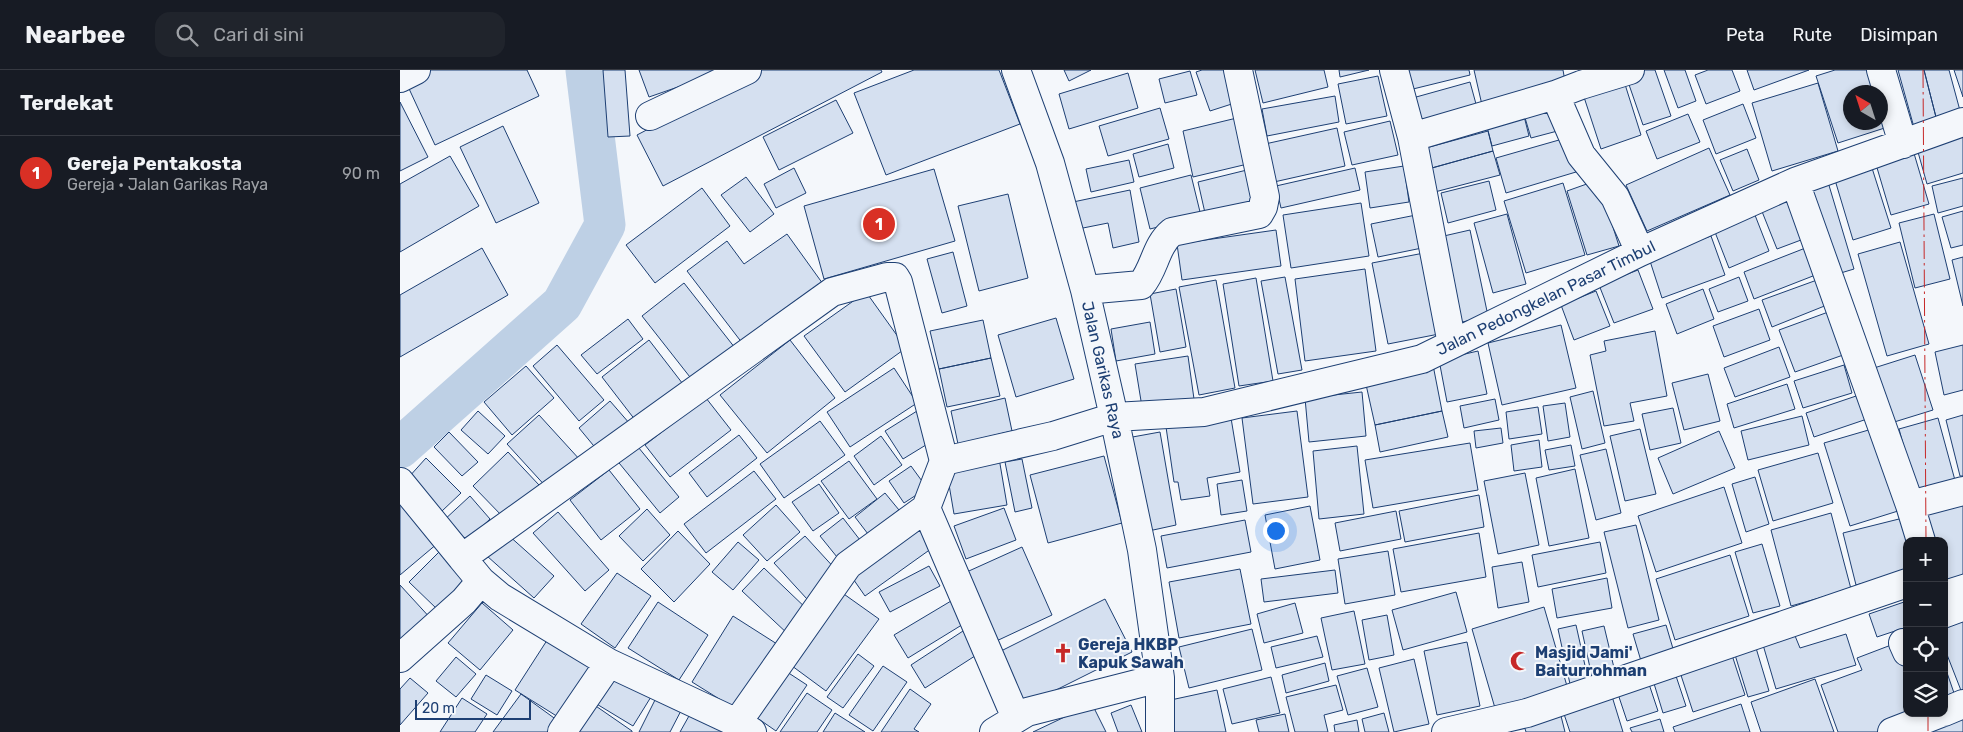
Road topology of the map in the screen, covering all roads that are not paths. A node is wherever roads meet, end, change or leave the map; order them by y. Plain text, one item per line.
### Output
1 (416, 70) edge
2 (747, 70) edge
3 (1016, 70) edge
4 (1238, 70) edge
5 (1394, 70) edge
6 (1630, 70) edge
7 (1881, 70) edge
8 (400, 78) edge
9 (1581, 78) edge
10 (1555, 95) junction
11 (650, 116) dead end
12 (1963, 122) edge
13 (1412, 137) junction
14 (1903, 144) junction
15 (1795, 182) junction
16 (1640, 252) junction
17 (1085, 290) junction
18 (1452, 344) junction
19 (1114, 417) junction
20 (944, 461) junction
21 (400, 482) edge
22 (1963, 491) edge
23 (1910, 505) junction
24 (926, 508) junction
25 (1920, 537) edge
26 (462, 558) junction
27 (481, 581) junction
28 (1903, 585) edge
29 (400, 658) edge
30 (609, 663) junction
31 (1160, 678) junction
32 (1963, 704) edge
33 (1948, 710) edge
34 (1930, 717) edge
35 (1005, 725) edge
36 (744, 728) edge
37 (562, 732) edge
38 (1160, 732) edge
39 (1446, 732) edge
40 (1892, 732) edge

1 - 8 street
2 - 11 street
3 - 17 street, Jalan Garikas Raya
4 - 17 street
5 - 13 street
6 - 9 street
7 - 14 street
9 - 10 street
10 - 13 street
10 - 16 street
12 - 14 street, Jalan Pedongkelan Pasar Timbul
13 - 18 street
14 - 15 street, Jalan Pedongkelan Pasar Timbul
15 - 16 street, Jalan Pedongkelan Pasar Timbul
15 - 23 street
16 - 18 street, Jalan Pedongkelan Pasar Timbul
17 - 19 street, Jalan Garikas Raya
18 - 19 street, Jalan Pedongkelan Pasar Timbul
19 - 20 street, Jalan Pedongkelan Pasar Timbul
19 - 31 street, Jalan Garikas Raya
20 - 24 street
20 - 26 street
21 - 26 street
22 - 23 street
23 - 25 street
24 - 35 street
24 - 36 street
26 - 27 street
27 - 29 street
27 - 30 street
28 - 39 street
30 - 36 street
30 - 37 street
31 - 35 street
31 - 38 street, Jalan Garikas Raya
32 - 33 street
34 - 40 street

